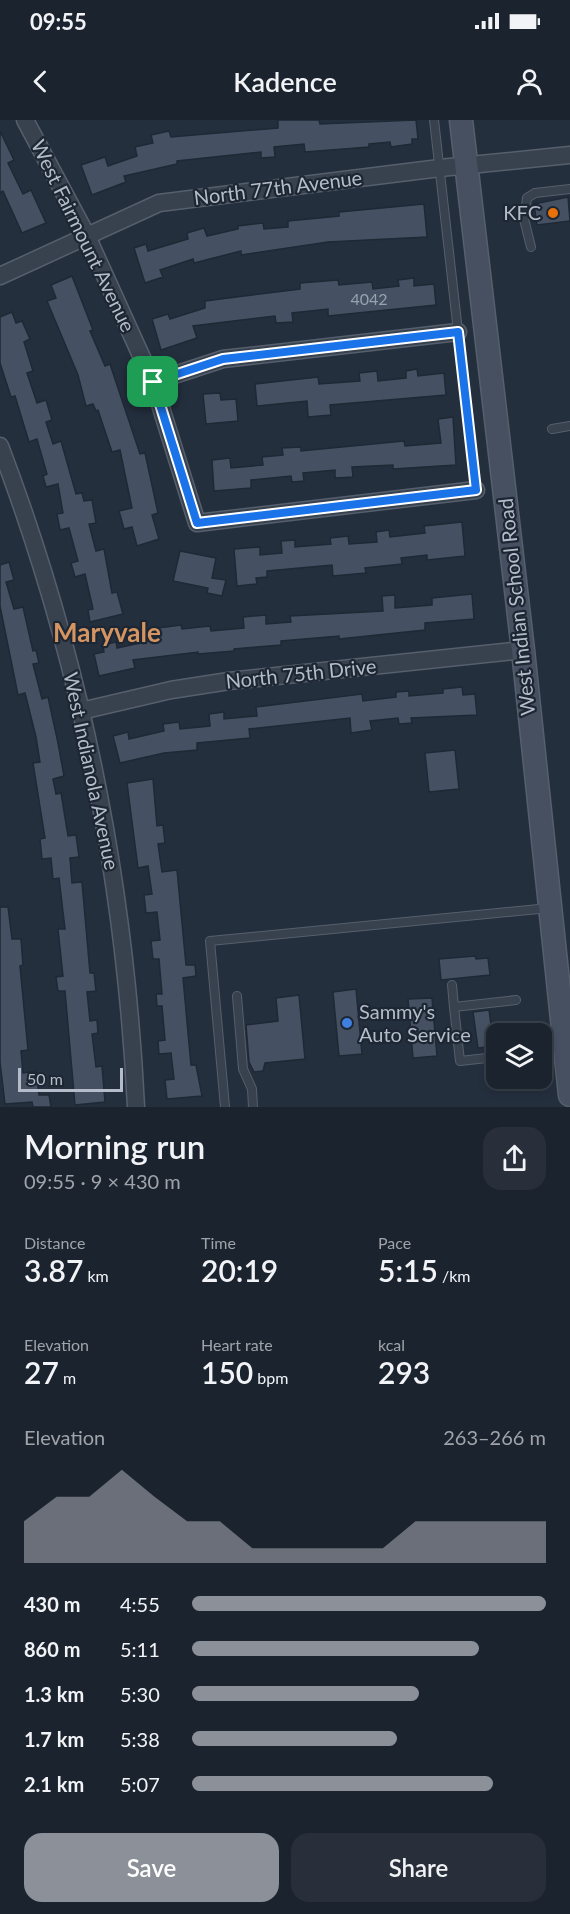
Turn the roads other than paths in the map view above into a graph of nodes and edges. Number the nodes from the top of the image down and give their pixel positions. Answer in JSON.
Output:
{"nodes":[{"id":1,"x":25,"y":120,"type":"edge"},
{"id":2,"x":434,"y":120,"type":"edge"},
{"id":3,"x":461,"y":120,"type":"edge"},
{"id":4,"x":570,"y":155,"type":"edge"},
{"id":5,"x":466,"y":166,"type":"junction"},
{"id":6,"x":440,"y":168,"type":"junction"},
{"id":7,"x":570,"y":189,"type":"edge"},
{"id":8,"x":86,"y":234,"type":"junction"},
{"id":9,"x":531,"y":247,"type":"dead end"},
{"id":10,"x":0,"y":276,"type":"edge"},
{"id":11,"x":458,"y":332,"type":"junction"},
{"id":12,"x":153,"y":382,"type":"junction"},
{"id":13,"x":570,"y":426,"type":"edge"},
{"id":14,"x":552,"y":429,"type":"dead end"},
{"id":15,"x":0,"y":446,"type":"edge"},
{"id":16,"x":476,"y":490,"type":"joint"},
{"id":17,"x":523,"y":650,"type":"junction"},
{"id":18,"x":81,"y":711,"type":"junction"},
{"id":19,"x":550,"y":908,"type":"junction"},
{"id":20,"x":452,"y":985,"type":"dead end"},
{"id":21,"x":237,"y":996,"type":"dead end"},
{"id":22,"x":516,"y":1000,"type":"dead end"},
{"id":23,"x":454,"y":1007,"type":"junction"},
{"id":24,"x":486,"y":1058,"type":"edge"},
{"id":25,"x":570,"y":1095,"type":"edge"},
{"id":26,"x":136,"y":1107,"type":"edge"},
{"id":27,"x":225,"y":1107,"type":"edge"},
{"id":28,"x":254,"y":1107,"type":"edge"}],
"edges":[{"from":1,"to":8,"type":"street","name":"West Fairmount Avenue"},
{"from":2,"to":6,"type":"lane","name":"West Indian School Road"},
{"from":3,"to":5,"type":"main road","name":"West Indian School Road"},
{"from":4,"to":5,"type":"street","name":"North 77th Avenue"},
{"from":5,"to":6,"type":"street","name":"North 77th Avenue"},
{"from":5,"to":17,"type":"main road","name":"West Indian School Road"},
{"from":6,"to":8,"type":"street","name":"North 77th Avenue"},
{"from":6,"to":11,"type":"lane","name":"West Indian School Road"},
{"from":7,"to":9,"type":"lane"},
{"from":8,"to":10,"type":"street","name":"North 77th Avenue"},
{"from":8,"to":12,"type":"street","name":"West Fairmount Avenue"},
{"from":11,"to":12,"type":"street"},
{"from":11,"to":16,"type":"lane","name":"West Indian School Road"},
{"from":12,"to":16,"type":"street","name":"West Fairmount Avenue"},
{"from":13,"to":14,"type":"lane"},
{"from":15,"to":18,"type":"street","name":"West Indianola Avenue"},
{"from":17,"to":18,"type":"street","name":"North 75th Drive"},
{"from":17,"to":19,"type":"main road","name":"West Indian School Road"},
{"from":18,"to":26,"type":"street","name":"West Indianola Avenue"},
{"from":19,"to":25,"type":"main road","name":"West Indian School Road"},
{"from":19,"to":27,"type":"lane"},
{"from":20,"to":23,"type":"lane"},
{"from":21,"to":28,"type":"lane"},
{"from":22,"to":23,"type":"lane"},
{"from":23,"to":24,"type":"lane"}]}
